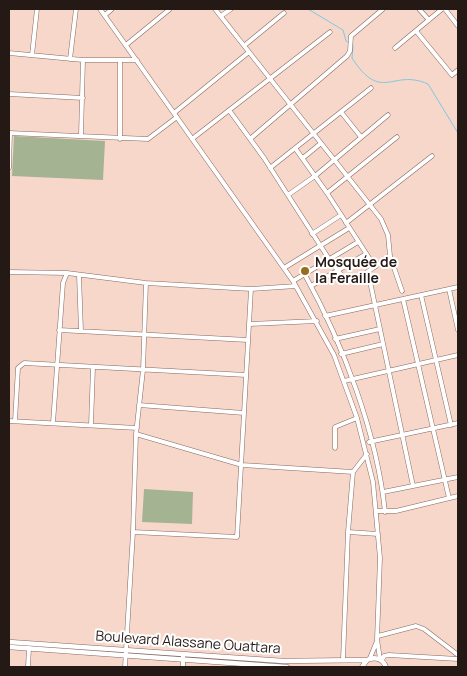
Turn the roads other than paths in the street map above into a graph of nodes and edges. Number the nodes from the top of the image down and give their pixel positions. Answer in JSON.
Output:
{"nodes":[{"id":1,"x":37,"y":9,"type":"edge"},
{"id":2,"x":76,"y":9,"type":"edge"},
{"id":3,"x":100,"y":9,"type":"edge"},
{"id":4,"x":112,"y":9,"type":"edge"},
{"id":5,"x":170,"y":9,"type":"edge"},
{"id":6,"x":215,"y":9,"type":"edge"},
{"id":7,"x":231,"y":9,"type":"edge"},
{"id":8,"x":383,"y":9,"type":"edge"},
{"id":9,"x":419,"y":9,"type":"edge"},
{"id":10,"x":443,"y":9,"type":"edge"},
{"id":11,"x":284,"y":13,"type":"dead end"},
{"id":12,"x":104,"y":15,"type":"junction"},
{"id":13,"x":221,"y":16,"type":"junction"},
{"id":14,"x":429,"y":20,"type":"junction"},
{"id":15,"x":458,"y":26,"type":"edge"},
{"id":16,"x":416,"y":30,"type":"junction"},
{"id":17,"x":330,"y":32,"type":"dead end"},
{"id":18,"x":126,"y":45,"type":"junction"},
{"id":19,"x":245,"y":45,"type":"junction"},
{"id":20,"x":394,"y":48,"type":"dead end"},
{"id":21,"x":249,"y":52,"type":"junction"},
{"id":22,"x":9,"y":53,"type":"edge"},
{"id":23,"x":32,"y":55,"type":"junction"},
{"id":24,"x":70,"y":59,"type":"junction"},
{"id":25,"x":83,"y":60,"type":"junction"},
{"id":26,"x":137,"y":60,"type":"junction"},
{"id":27,"x":120,"y":61,"type":"junction"},
{"id":28,"x":458,"y":70,"type":"edge"},
{"id":29,"x":270,"y":79,"type":"junction"},
{"id":30,"x":371,"y":88,"type":"dead end"},
{"id":31,"x":9,"y":94,"type":"edge"},
{"id":32,"x":83,"y":98,"type":"junction"},
{"id":33,"x":289,"y":106,"type":"junction"},
{"id":34,"x":229,"y":110,"type":"junction"},
{"id":35,"x":341,"y":112,"type":"junction"},
{"id":36,"x":176,"y":115,"type":"junction"},
{"id":37,"x":388,"y":115,"type":"dead end"},
{"id":38,"x":10,"y":133,"type":"edge"},
{"id":39,"x":312,"y":134,"type":"junction"},
{"id":40,"x":81,"y":135,"type":"junction"},
{"id":41,"x":361,"y":137,"type":"junction"},
{"id":42,"x":397,"y":137,"type":"dead end"},
{"id":43,"x":120,"y":139,"type":"junction"},
{"id":44,"x":192,"y":139,"type":"junction"},
{"id":45,"x":250,"y":139,"type":"junction"},
{"id":46,"x":320,"y":144,"type":"junction"},
{"id":47,"x":9,"y":148,"type":"edge"},
{"id":48,"x":295,"y":148,"type":"junction"},
{"id":49,"x":432,"y":156,"type":"dead end"},
{"id":50,"x":303,"y":158,"type":"junction"},
{"id":51,"x":334,"y":161,"type":"junction"},
{"id":52,"x":9,"y":168,"type":"edge"},
{"id":53,"x":270,"y":168,"type":"junction"},
{"id":54,"x":315,"y":176,"type":"junction"},
{"id":55,"x":347,"y":177,"type":"junction"},
{"id":56,"x":327,"y":193,"type":"junction"},
{"id":57,"x":288,"y":195,"type":"junction"},
{"id":58,"x":370,"y":205,"type":"junction"},
{"id":59,"x":341,"y":215,"type":"junction"},
{"id":60,"x":348,"y":226,"type":"junction"},
{"id":61,"x":312,"y":234,"type":"junction"},
{"id":62,"x":358,"y":242,"type":"junction"},
{"id":63,"x":320,"y":246,"type":"junction"},
{"id":64,"x":366,"y":254,"type":"junction"},
{"id":65,"x":390,"y":256,"type":"junction"},
{"id":66,"x":329,"y":259,"type":"junction"},
{"id":67,"x":376,"y":267,"type":"junction"},
{"id":68,"x":284,"y":268,"type":"junction"},
{"id":69,"x":337,"y":271,"type":"junction"},
{"id":70,"x":9,"y":272,"type":"edge"},
{"id":71,"x":368,"y":272,"type":"junction"},
{"id":72,"x":67,"y":273,"type":"junction"},
{"id":73,"x":79,"y":275,"type":"junction"},
{"id":74,"x":305,"y":275,"type":"junction"},
{"id":75,"x":293,"y":281,"type":"junction"},
{"id":76,"x":146,"y":283,"type":"junction"},
{"id":77,"x":296,"y":286,"type":"junction"},
{"id":78,"x":311,"y":286,"type":"junction"},
{"id":79,"x":458,"y":287,"type":"edge"},
{"id":80,"x":251,"y":289,"type":"junction"},
{"id":81,"x":449,"y":289,"type":"junction"},
{"id":82,"x":402,"y":291,"type":"dead end"},
{"id":83,"x":420,"y":295,"type":"junction"},
{"id":84,"x":403,"y":299,"type":"junction"},
{"id":85,"x":374,"y":306,"type":"junction"},
{"id":86,"x":325,"y":316,"type":"junction"},
{"id":87,"x":317,"y":321,"type":"junction"},
{"id":88,"x":250,"y":324,"type":"junction"},
{"id":89,"x":380,"y":328,"type":"junction"},
{"id":90,"x":59,"y":330,"type":"junction"},
{"id":91,"x":458,"y":330,"type":"edge"},
{"id":92,"x":80,"y":331,"type":"junction"},
{"id":93,"x":143,"y":334,"type":"junction"},
{"id":94,"x":335,"y":338,"type":"junction"},
{"id":95,"x":248,"y":340,"type":"junction"},
{"id":96,"x":383,"y":344,"type":"junction"},
{"id":97,"x":341,"y":354,"type":"junction"},
{"id":98,"x":458,"y":355,"type":"edge"},
{"id":99,"x":435,"y":360,"type":"junction"},
{"id":100,"x":57,"y":364,"type":"junction"},
{"id":101,"x":418,"y":364,"type":"junction"},
{"id":102,"x":93,"y":367,"type":"junction"},
{"id":103,"x":143,"y":370,"type":"junction"},
{"id":104,"x":389,"y":370,"type":"junction"},
{"id":105,"x":246,"y":375,"type":"junction"},
{"id":106,"x":352,"y":379,"type":"junction"},
{"id":107,"x":344,"y":381,"type":"junction"},
{"id":108,"x":139,"y":405,"type":"junction"},
{"id":109,"x":244,"y":413,"type":"junction"},
{"id":110,"x":357,"y":418,"type":"junction"},
{"id":111,"x":9,"y":421,"type":"edge"},
{"id":112,"x":15,"y":421,"type":"junction"},
{"id":113,"x":53,"y":423,"type":"junction"},
{"id":114,"x":458,"y":423,"type":"edge"},
{"id":115,"x":91,"y":425,"type":"junction"},
{"id":116,"x":451,"y":425,"type":"junction"},
{"id":117,"x":137,"y":428,"type":"junction"},
{"id":118,"x":433,"y":429,"type":"junction"},
{"id":119,"x":136,"y":434,"type":"junction"},
{"id":120,"x":402,"y":436,"type":"junction"},
{"id":121,"x":371,"y":441,"type":"junction"},
{"id":122,"x":364,"y":443,"type":"junction"},
{"id":123,"x":335,"y":448,"type":"dead end"},
{"id":124,"x":367,"y":454,"type":"junction"},
{"id":125,"x":242,"y":465,"type":"junction"},
{"id":126,"x":353,"y":472,"type":"junction"},
{"id":127,"x":458,"y":477,"type":"edge"},
{"id":128,"x":445,"y":480,"type":"junction"},
{"id":129,"x":413,"y":486,"type":"junction"},
{"id":130,"x":383,"y":492,"type":"junction"},
{"id":131,"x":458,"y":496,"type":"edge"},
{"id":132,"x":449,"y":498,"type":"junction"},
{"id":133,"x":376,"y":511,"type":"junction"},
{"id":134,"x":385,"y":512,"type":"junction"},
{"id":135,"x":133,"y":532,"type":"junction"},
{"id":136,"x":348,"y":532,"type":"junction"},
{"id":137,"x":378,"y":534,"type":"junction"},
{"id":138,"x":378,"y":637,"type":"junction"},
{"id":139,"x":9,"y":642,"type":"edge"},
{"id":140,"x":29,"y":646,"type":"junction"},
{"id":141,"x":9,"y":647,"type":"edge"},
{"id":142,"x":126,"y":653,"type":"junction"},
{"id":143,"x":458,"y":655,"type":"edge"},
{"id":144,"x":183,"y":658,"type":"junction"},
{"id":145,"x":368,"y":659,"type":"junction"},
{"id":146,"x":458,"y":659,"type":"edge"},
{"id":147,"x":343,"y":660,"type":"junction"},
{"id":148,"x":381,"y":660,"type":"junction"},
{"id":149,"x":239,"y":663,"type":"edge"},
{"id":150,"x":205,"y":664,"type":"edge"},
{"id":151,"x":28,"y":667,"type":"edge"},
{"id":152,"x":125,"y":667,"type":"edge"},
{"id":153,"x":183,"y":667,"type":"edge"},
{"id":154,"x":288,"y":667,"type":"edge"},
{"id":155,"x":362,"y":667,"type":"edge"},
{"id":156,"x":386,"y":667,"type":"edge"}],
"edges":[{"from":1,"to":23,"type":"street"},
{"from":2,"to":24,"type":"street"},
{"from":3,"to":12,"type":"street"},
{"from":4,"to":12,"type":"street"},
{"from":5,"to":18,"type":"street"},
{"from":6,"to":13,"type":"street"},
{"from":7,"to":13,"type":"street"},
{"from":8,"to":33,"type":"street"},
{"from":9,"to":14,"type":"street"},
{"from":10,"to":14,"type":"street"},
{"from":10,"to":15,"type":"street"},
{"from":11,"to":19,"type":"street"},
{"from":12,"to":18,"type":"street"},
{"from":13,"to":19,"type":"street"},
{"from":14,"to":16,"type":"street"},
{"from":16,"to":20,"type":"street"},
{"from":16,"to":28,"type":"street"},
{"from":17,"to":29,"type":"street"},
{"from":18,"to":26,"type":"street"},
{"from":19,"to":21,"type":"street"},
{"from":21,"to":29,"type":"street"},
{"from":21,"to":36,"type":"street"},
{"from":22,"to":23,"type":"street"},
{"from":23,"to":24,"type":"street"},
{"from":24,"to":25,"type":"street"},
{"from":25,"to":27,"type":"street"},
{"from":25,"to":32,"type":"street"},
{"from":26,"to":27,"type":"street"},
{"from":26,"to":36,"type":"street"},
{"from":27,"to":43,"type":"street"},
{"from":29,"to":33,"type":"street"},
{"from":29,"to":34,"type":"street"},
{"from":30,"to":35,"type":"street"},
{"from":31,"to":32,"type":"street"},
{"from":32,"to":40,"type":"street"},
{"from":33,"to":39,"type":"street"},
{"from":33,"to":45,"type":"street"},
{"from":34,"to":44,"type":"street"},
{"from":34,"to":45,"type":"street"},
{"from":35,"to":39,"type":"street"},
{"from":35,"to":41,"type":"street"},
{"from":36,"to":43,"type":"street"},
{"from":36,"to":44,"type":"street"},
{"from":37,"to":41,"type":"street"},
{"from":38,"to":40,"type":"street"},
{"from":38,"to":47,"type":"street"},
{"from":39,"to":46,"type":"street"},
{"from":39,"to":48,"type":"street"},
{"from":40,"to":43,"type":"street"},
{"from":41,"to":51,"type":"street"},
{"from":42,"to":55,"type":"street"},
{"from":44,"to":68,"type":"street"},
{"from":45,"to":53,"type":"street"},
{"from":46,"to":50,"type":"street"},
{"from":46,"to":51,"type":"street"},
{"from":47,"to":52,"type":"street"},
{"from":48,"to":50,"type":"street"},
{"from":48,"to":53,"type":"street"},
{"from":49,"to":58,"type":"street"},
{"from":50,"to":54,"type":"street"},
{"from":51,"to":54,"type":"street"},
{"from":51,"to":55,"type":"street"},
{"from":53,"to":57,"type":"street"},
{"from":54,"to":56,"type":"street"},
{"from":54,"to":57,"type":"street"},
{"from":55,"to":56,"type":"street"},
{"from":55,"to":58,"type":"street"},
{"from":56,"to":59,"type":"street"},
{"from":57,"to":61,"type":"street"},
{"from":58,"to":60,"type":"street"},
{"from":58,"to":65,"type":"street"},
{"from":59,"to":60,"type":"street"},
{"from":59,"to":61,"type":"street"},
{"from":60,"to":62,"type":"street"},
{"from":60,"to":63,"type":"street"},
{"from":61,"to":63,"type":"street"},
{"from":62,"to":64,"type":"street"},
{"from":62,"to":66,"type":"street"},
{"from":63,"to":66,"type":"street"},
{"from":63,"to":68,"type":"street"},
{"from":64,"to":67,"type":"street"},
{"from":64,"to":69,"type":"street"},
{"from":65,"to":67,"type":"street"},
{"from":65,"to":82,"type":"street"},
{"from":66,"to":69,"type":"street"},
{"from":66,"to":74,"type":"street"},
{"from":67,"to":71,"type":"street"},
{"from":68,"to":75,"type":"street"},
{"from":69,"to":71,"type":"street"},
{"from":69,"to":78,"type":"street"},
{"from":70,"to":72,"type":"street"},
{"from":71,"to":85,"type":"street"},
{"from":72,"to":73,"type":"street"},
{"from":72,"to":90,"type":"street"},
{"from":73,"to":76,"type":"street"},
{"from":73,"to":92,"type":"street"},
{"from":74,"to":75,"type":"street"},
{"from":74,"to":78,"type":"street"},
{"from":75,"to":77,"type":"street"},
{"from":76,"to":80,"type":"street"},
{"from":76,"to":93,"type":"street"},
{"from":77,"to":80,"type":"street"},
{"from":77,"to":87,"type":"street"},
{"from":78,"to":86,"type":"street"},
{"from":79,"to":81,"type":"street"},
{"from":80,"to":88,"type":"street"},
{"from":81,"to":83,"type":"street"},
{"from":81,"to":91,"type":"street"},
{"from":83,"to":84,"type":"street"},
{"from":83,"to":99,"type":"street"},
{"from":84,"to":85,"type":"street"},
{"from":84,"to":101,"type":"street"},
{"from":85,"to":86,"type":"street"},
{"from":85,"to":89,"type":"street"},
{"from":86,"to":94,"type":"street"},
{"from":87,"to":88,"type":"street"},
{"from":87,"to":107,"type":"street"},
{"from":88,"to":95,"type":"street"},
{"from":89,"to":94,"type":"street"},
{"from":89,"to":96,"type":"street"},
{"from":90,"to":92,"type":"street"},
{"from":90,"to":100,"type":"street"},
{"from":92,"to":93,"type":"street"},
{"from":93,"to":95,"type":"street"},
{"from":93,"to":103,"type":"street"},
{"from":94,"to":97,"type":"street"},
{"from":95,"to":105,"type":"street"},
{"from":96,"to":97,"type":"street"},
{"from":96,"to":104,"type":"street"},
{"from":97,"to":106,"type":"street"},
{"from":98,"to":99,"type":"street"},
{"from":99,"to":101,"type":"street"},
{"from":99,"to":116,"type":"street"},
{"from":100,"to":102,"type":"street"},
{"from":100,"to":112,"type":"street"},
{"from":100,"to":113,"type":"street"},
{"from":101,"to":104,"type":"street"},
{"from":101,"to":118,"type":"street"},
{"from":102,"to":103,"type":"street"},
{"from":102,"to":115,"type":"street"},
{"from":103,"to":105,"type":"street"},
{"from":103,"to":108,"type":"street"},
{"from":104,"to":106,"type":"street"},
{"from":104,"to":120,"type":"street"},
{"from":105,"to":109,"type":"street"},
{"from":106,"to":107,"type":"street"},
{"from":106,"to":121,"type":"street"},
{"from":107,"to":110,"type":"street"},
{"from":108,"to":109,"type":"street"},
{"from":108,"to":117,"type":"street"},
{"from":109,"to":125,"type":"street"},
{"from":110,"to":122,"type":"street"},
{"from":110,"to":123,"type":"street"},
{"from":111,"to":112,"type":"street"},
{"from":112,"to":113,"type":"street"},
{"from":113,"to":115,"type":"street"},
{"from":114,"to":116,"type":"street"},
{"from":115,"to":117,"type":"street"},
{"from":116,"to":118,"type":"street"},
{"from":117,"to":119,"type":"street"},
{"from":118,"to":120,"type":"street"},
{"from":118,"to":128,"type":"street"},
{"from":119,"to":125,"type":"street"},
{"from":119,"to":135,"type":"street"},
{"from":120,"to":121,"type":"street"},
{"from":120,"to":129,"type":"street"},
{"from":121,"to":122,"type":"street"},
{"from":121,"to":130,"type":"street"},
{"from":122,"to":124,"type":"street"},
{"from":124,"to":126,"type":"street"},
{"from":124,"to":133,"type":"street"},
{"from":125,"to":126,"type":"street"},
{"from":125,"to":135,"type":"street"},
{"from":126,"to":136,"type":"street"},
{"from":127,"to":128,"type":"street"},
{"from":128,"to":129,"type":"street"},
{"from":128,"to":132,"type":"street"},
{"from":129,"to":130,"type":"street"},
{"from":130,"to":134,"type":"street"},
{"from":131,"to":132,"type":"street"},
{"from":132,"to":134,"type":"street"},
{"from":133,"to":134,"type":"street"},
{"from":133,"to":137,"type":"street"},
{"from":135,"to":142,"type":"street"},
{"from":136,"to":137,"type":"street"},
{"from":136,"to":147,"type":"street"},
{"from":137,"to":138,"type":"street"},
{"from":138,"to":143,"type":"street"},
{"from":138,"to":145,"type":"street"},
{"from":138,"to":148,"type":"street"},
{"from":139,"to":140,"type":"main road","name":"Boulevard Alassane Ouattara"},
{"from":140,"to":141,"type":"main road","name":"Boulevard Alassane Ouattara"},
{"from":140,"to":142,"type":"main road","name":"Boulevard Alassane Ouattara"},
{"from":140,"to":151,"type":"street"},
{"from":142,"to":144,"type":"main road","name":"Boulevard Alassane Ouattara"},
{"from":142,"to":152,"type":"street"},
{"from":144,"to":149,"type":"main road","name":"Boulevard Alassane Ouattara"},
{"from":144,"to":150,"type":"main road","name":"Boulevard Alassane Ouattara"},
{"from":144,"to":153,"type":"street"},
{"from":145,"to":147,"type":"main road","name":"Boulevard Alassane Ouattara"},
{"from":145,"to":148,"type":"main road","name":"Boulevard Alassane Ouattara"},
{"from":145,"to":155,"type":"main road"},
{"from":146,"to":148,"type":"street"},
{"from":147,"to":149,"type":"main road","name":"Boulevard Alassane Ouattara"},
{"from":148,"to":156,"type":"main road"},
{"from":149,"to":150,"type":"main road","name":"Boulevard Alassane Ouattara"},
{"from":149,"to":154,"type":"main road","name":"Boulevard Alassane Ouattara"}]}
